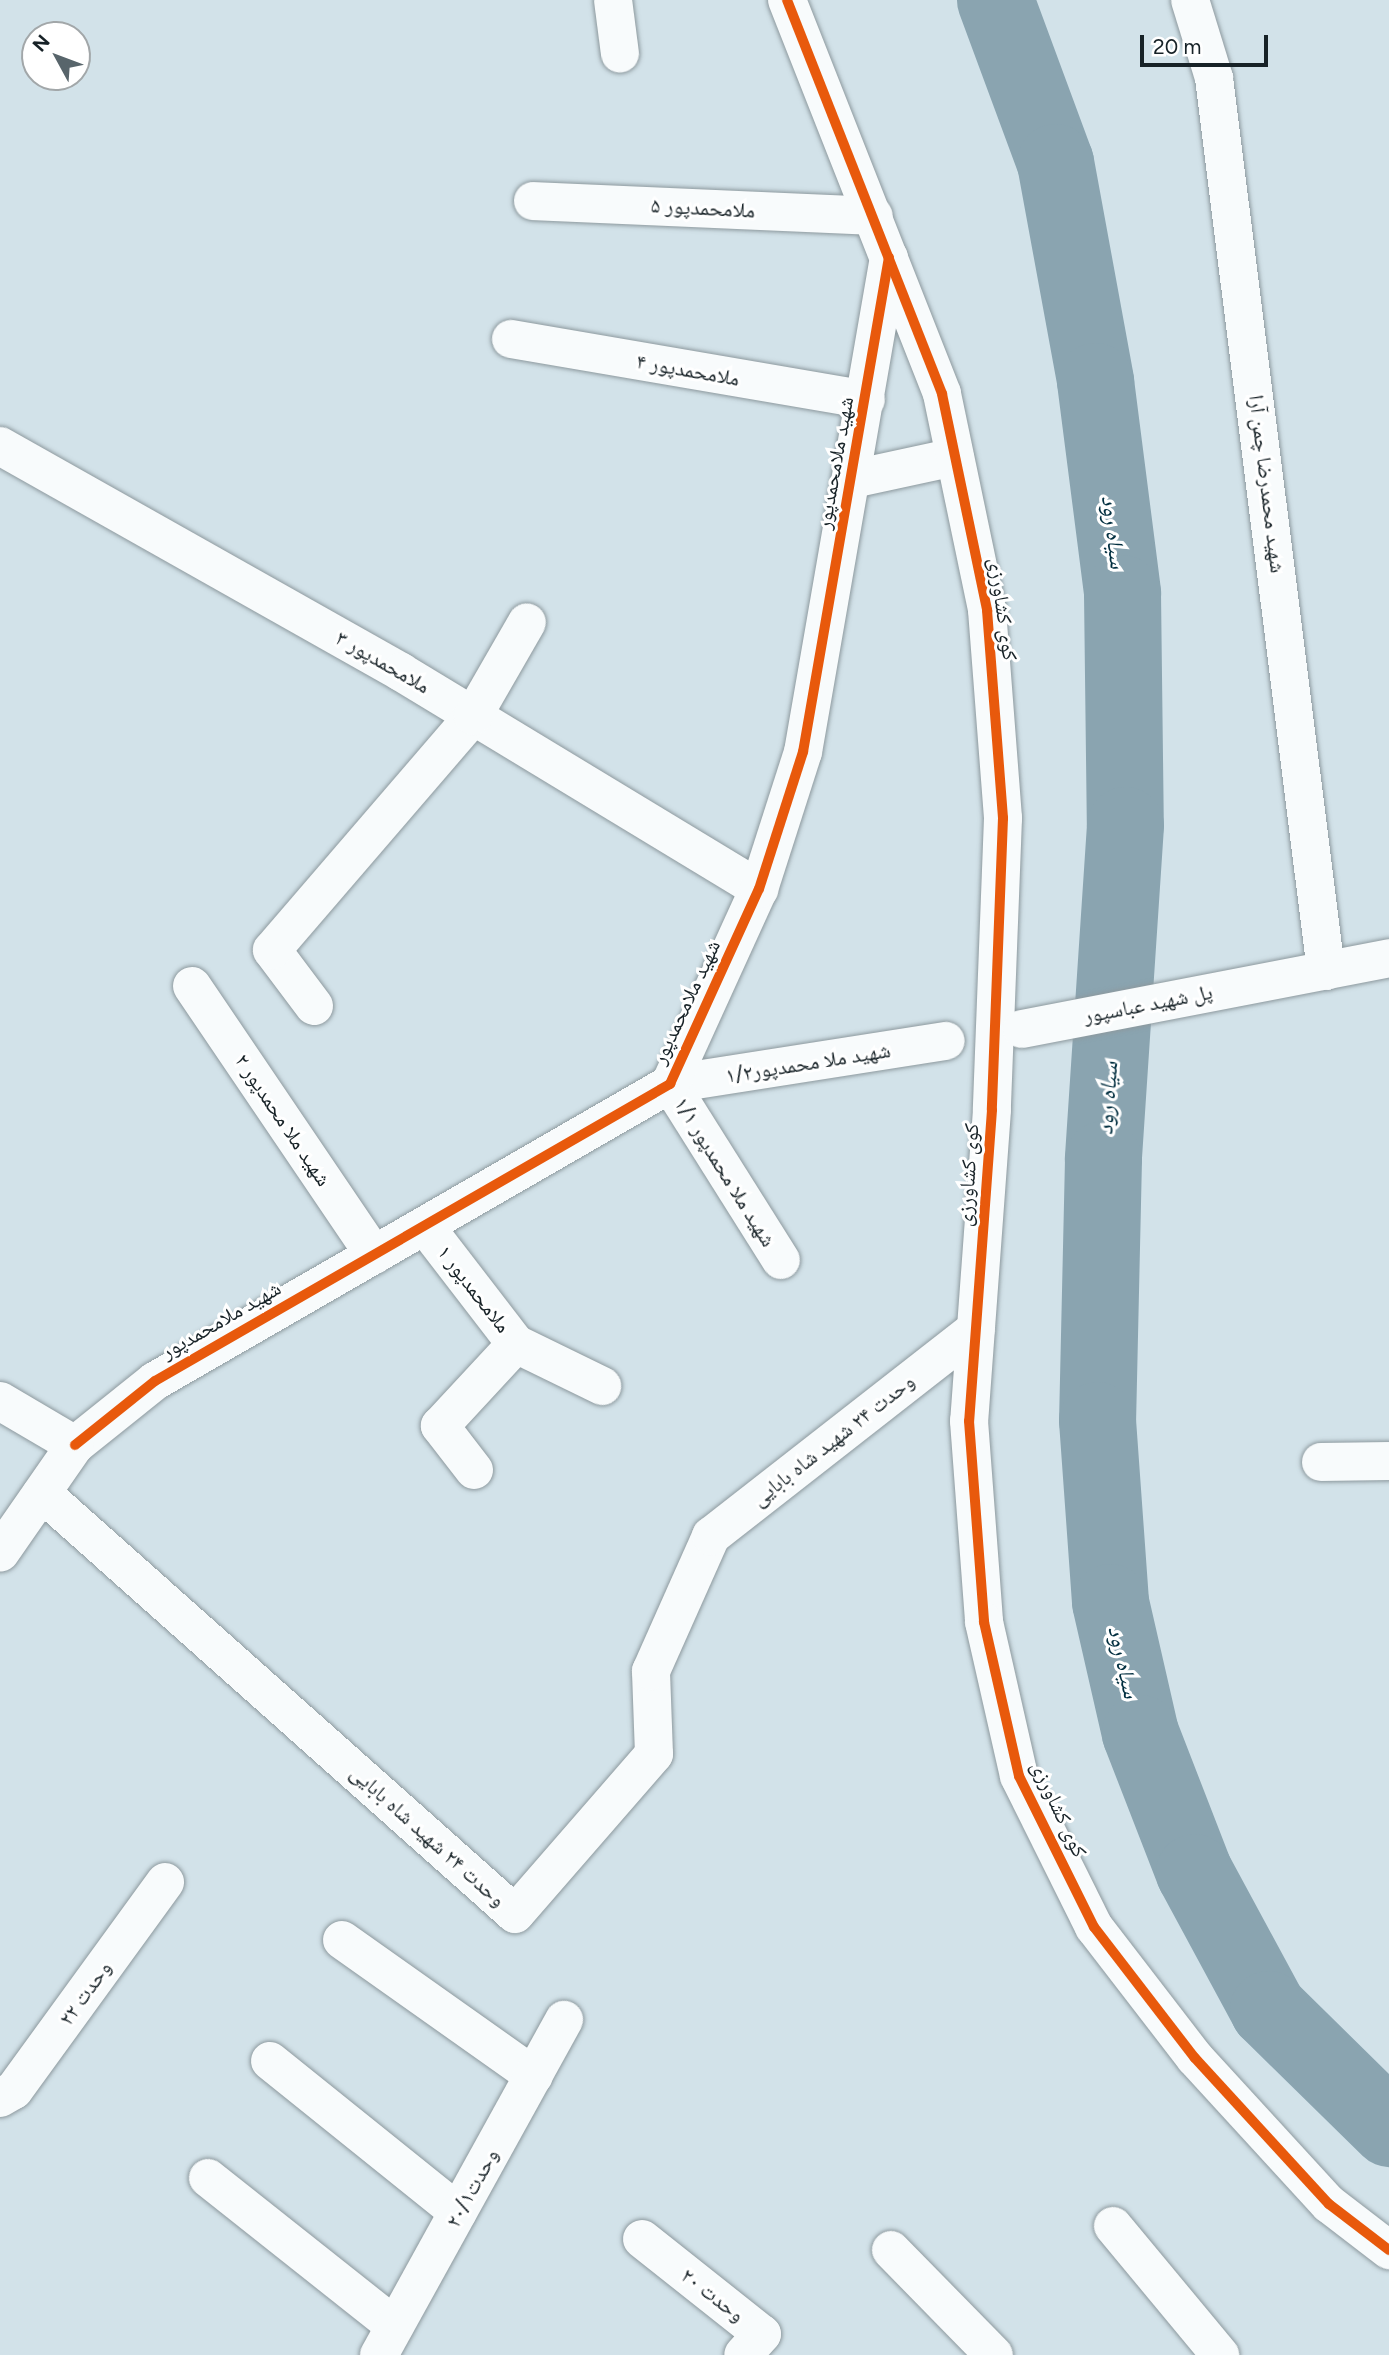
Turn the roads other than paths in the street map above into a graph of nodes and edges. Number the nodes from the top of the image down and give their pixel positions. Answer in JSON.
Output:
{"nodes":[{"id":1,"x":613,"y":0,"type":"edge"},
{"id":2,"x":787,"y":0,"type":"edge"},
{"id":3,"x":1190,"y":0,"type":"edge"},
{"id":4,"x":620,"y":54,"type":"dead end"},
{"id":5,"x":533,"y":201,"type":"dead end"},
{"id":6,"x":874,"y":216,"type":"junction"},
{"id":7,"x":890,"y":257,"type":"junction"},
{"id":8,"x":511,"y":339,"type":"dead end"},
{"id":9,"x":866,"y":400,"type":"junction"},
{"id":10,"x":0,"y":446,"type":"edge"},
{"id":11,"x":955,"y":457,"type":"junction"},
{"id":12,"x":853,"y":479,"type":"junction"},
{"id":13,"x":527,"y":622,"type":"dead end"},
{"id":14,"x":474,"y":716,"type":"junction"},
{"id":15,"x":759,"y":889,"type":"junction"},
{"id":16,"x":1389,"y":958,"type":"edge"},
{"id":17,"x":1326,"y":971,"type":"junction"},
{"id":18,"x":192,"y":986,"type":"dead end"},
{"id":19,"x":314,"y":1006,"type":"dead end"},
{"id":20,"x":1009,"y":1029,"type":"junction"},
{"id":21,"x":946,"y":1041,"type":"dead end"},
{"id":22,"x":670,"y":1084,"type":"junction"},
{"id":23,"x":425,"y":1226,"type":"junction"},
{"id":24,"x":374,"y":1255,"type":"junction"},
{"id":25,"x":781,"y":1260,"type":"dead end"},
{"id":26,"x":976,"y":1329,"type":"junction"},
{"id":27,"x":516,"y":1344,"type":"junction"},
{"id":28,"x":602,"y":1385,"type":"dead end"},
{"id":29,"x":0,"y":1401,"type":"edge"},
{"id":30,"x":75,"y":1445,"type":"junction"},
{"id":31,"x":1389,"y":1461,"type":"edge"},
{"id":32,"x":1321,"y":1462,"type":"dead end"},
{"id":33,"x":474,"y":1470,"type":"dead end"},
{"id":34,"x":41,"y":1493,"type":"junction"},
{"id":35,"x":0,"y":1553,"type":"edge"},
{"id":36,"x":165,"y":1882,"type":"dead end"},
{"id":37,"x":342,"y":1940,"type":"dead end"},
{"id":38,"x":565,"y":2020,"type":"dead end"},
{"id":39,"x":270,"y":2061,"type":"dead end"},
{"id":40,"x":534,"y":2076,"type":"junction"},
{"id":41,"x":0,"y":2098,"type":"edge"},
{"id":42,"x":208,"y":2178,"type":"dead end"},
{"id":43,"x":458,"y":2212,"type":"junction"},
{"id":44,"x":1113,"y":2226,"type":"dead end"},
{"id":45,"x":642,"y":2239,"type":"dead end"},
{"id":46,"x":891,"y":2250,"type":"dead end"},
{"id":47,"x":1389,"y":2250,"type":"edge"},
{"id":48,"x":387,"y":2341,"type":"edge"},
{"id":49,"x":743,"y":2355,"type":"edge"},
{"id":50,"x":994,"y":2355,"type":"edge"},
{"id":51,"x":1220,"y":2355,"type":"edge"}],
"edges":[{"from":1,"to":4,"type":"street"},
{"from":2,"to":6,"type":"street","name":"کوی کشاورزی"},
{"from":3,"to":17,"type":"street","name":"شهید محمدرضا چمن آرا"},
{"from":5,"to":6,"type":"street","name":"ملامحمدپور ۵"},
{"from":6,"to":7,"type":"street","name":"کوی کشاورزی"},
{"from":7,"to":9,"type":"street","name":"شهید ملامحمدپور"},
{"from":7,"to":11,"type":"street","name":"کوی کشاورزی"},
{"from":8,"to":9,"type":"street","name":"ملامحمدپور ۴"},
{"from":9,"to":12,"type":"street","name":"شهید ملامحمدپور"},
{"from":10,"to":14,"type":"street","name":"ملامحمدپور ۳"},
{"from":11,"to":12,"type":"street"},
{"from":11,"to":20,"type":"street","name":"کوی کشاورزی"},
{"from":12,"to":15,"type":"street","name":"شهید ملامحمدپور"},
{"from":13,"to":14,"type":"street"},
{"from":14,"to":15,"type":"street","name":"ملامحمدپور ۳"},
{"from":14,"to":19,"type":"street"},
{"from":15,"to":22,"type":"street","name":"شهید ملامحمدپور"},
{"from":16,"to":17,"type":"street","name":"پل شهید عباسپور"},
{"from":17,"to":20,"type":"street","name":"پل شهید عباسپور"},
{"from":18,"to":24,"type":"street","name":"شهید ملا محمدپور ۲"},
{"from":20,"to":26,"type":"street","name":"کوی کشاورزی"},
{"from":21,"to":22,"type":"street","name":"شهید ملا محمدپور۱/۲"},
{"from":22,"to":23,"type":"street","name":"شهید ملامحمدپور"},
{"from":22,"to":25,"type":"street","name":"شهید ملا محمدپور ۱/۱"},
{"from":23,"to":24,"type":"street","name":"شهید ملامحمدپور"},
{"from":23,"to":27,"type":"street","name":"ملامحمدپور ۱"},
{"from":24,"to":30,"type":"street","name":"شهید ملامحمدپور"},
{"from":26,"to":34,"type":"street","name":"وحدت ۲۴ شهید شاه بابایی"},
{"from":26,"to":47,"type":"street","name":"کوی کشاورزی"},
{"from":27,"to":28,"type":"street","name":"ملامحمدپور ۱"},
{"from":27,"to":33,"type":"street"},
{"from":29,"to":30,"type":"street"},
{"from":30,"to":34,"type":"street","name":"شهید ملامحمدپور"},
{"from":31,"to":32,"type":"street"},
{"from":34,"to":35,"type":"street","name":"شهید ملامحمدپور"},
{"from":36,"to":41,"type":"street","name":"وحدت ۲۲"},
{"from":37,"to":40,"type":"street"},
{"from":38,"to":40,"type":"street","name":"وحدت۲۰/۱"},
{"from":39,"to":43,"type":"street"},
{"from":40,"to":43,"type":"street","name":"وحدت۲۰/۱"},
{"from":42,"to":48,"type":"street"},
{"from":43,"to":48,"type":"street","name":"وحدت۲۰/۱"},
{"from":44,"to":51,"type":"street"},
{"from":45,"to":49,"type":"street","name":"وحدت ۲۰"},
{"from":46,"to":50,"type":"street"}]}
